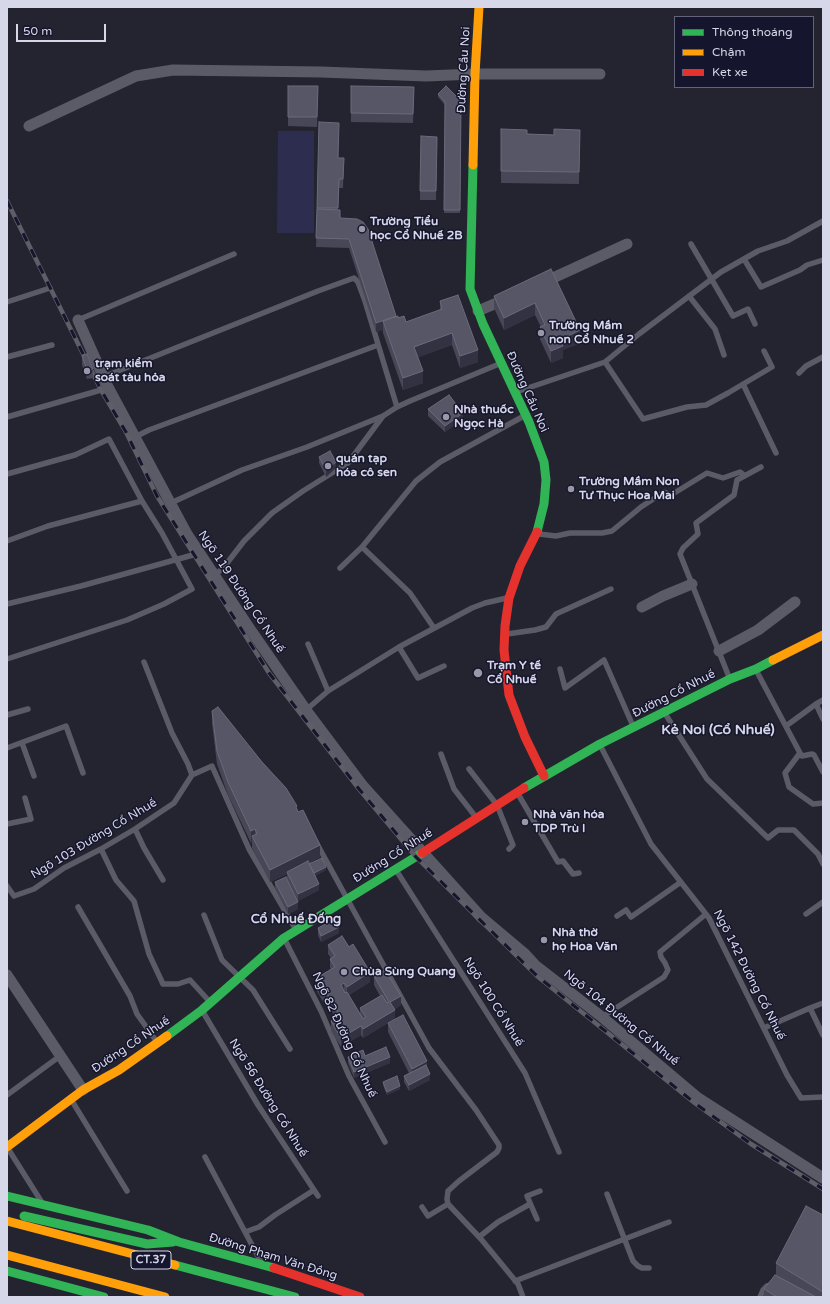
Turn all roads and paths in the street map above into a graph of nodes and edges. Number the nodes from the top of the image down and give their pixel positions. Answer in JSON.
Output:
{"nodes":[{"id":1,"x":479,"y":7,"type":"edge"},
{"id":2,"x":475,"y":74,"type":"junction"},
{"id":3,"x":600,"y":74,"type":"dead end"},
{"id":4,"x":29,"y":126,"type":"dead end"},
{"id":5,"x":823,"y":221,"type":"edge"},
{"id":6,"x":627,"y":244,"type":"dead end"},
{"id":7,"x":691,"y":244,"type":"dead end"},
{"id":8,"x":234,"y":254,"type":"dead end"},
{"id":9,"x":744,"y":259,"type":"junction"},
{"id":10,"x":823,"y":260,"type":"edge"},
{"id":11,"x":711,"y":279,"type":"junction"},
{"id":12,"x":532,"y":287,"type":"edge"},
{"id":13,"x":50,"y":288,"type":"dead end"},
{"id":14,"x":519,"y":293,"type":"edge"},
{"id":15,"x":689,"y":296,"type":"junction"},
{"id":16,"x":7,"y":302,"type":"edge"},
{"id":17,"x":478,"y":311,"type":"junction"},
{"id":18,"x":78,"y":320,"type":"joint"},
{"id":19,"x":755,"y":324,"type":"dead end"},
{"id":20,"x":52,"y":345,"type":"dead end"},
{"id":21,"x":378,"y":345,"type":"junction"},
{"id":22,"x":764,"y":352,"type":"dead end"},
{"id":23,"x":724,"y":355,"type":"dead end"},
{"id":24,"x":7,"y":357,"type":"edge"},
{"id":25,"x":823,"y":357,"type":"edge"},
{"id":26,"x":606,"y":362,"type":"junction"},
{"id":27,"x":501,"y":363,"type":"junction"},
{"id":28,"x":799,"y":373,"type":"dead end"},
{"id":29,"x":103,"y":377,"type":"junction"},
{"id":30,"x":743,"y":384,"type":"junction"},
{"id":31,"x":101,"y":390,"type":"dead end"},
{"id":32,"x":515,"y":392,"type":"junction"},
{"id":33,"x":397,"y":407,"type":"junction"},
{"id":34,"x":526,"y":415,"type":"junction"},
{"id":35,"x":383,"y":416,"type":"junction"},
{"id":36,"x":7,"y":417,"type":"edge"},
{"id":37,"x":135,"y":437,"type":"junction"},
{"id":38,"x":776,"y":453,"type":"dead end"},
{"id":39,"x":761,"y":467,"type":"dead end"},
{"id":40,"x":7,"y":474,"type":"edge"},
{"id":41,"x":744,"y":475,"type":"junction"},
{"id":42,"x":164,"y":498,"type":"junction"},
{"id":43,"x":142,"y":501,"type":"junction"},
{"id":44,"x":536,"y":533,"type":"junction"},
{"id":45,"x":7,"y":540,"type":"edge"},
{"id":46,"x":362,"y":548,"type":"junction"},
{"id":47,"x":200,"y":552,"type":"junction"},
{"id":48,"x":176,"y":560,"type":"junction"},
{"id":49,"x":340,"y":568,"type":"dead end"},
{"id":50,"x":215,"y":575,"type":"junction"},
{"id":51,"x":692,"y":584,"type":"junction"},
{"id":52,"x":611,"y":589,"type":"dead end"},
{"id":53,"x":509,"y":598,"type":"junction"},
{"id":54,"x":795,"y":602,"type":"dead end"},
{"id":55,"x":7,"y":604,"type":"edge"},
{"id":56,"x":642,"y":607,"type":"dead end"},
{"id":57,"x":434,"y":628,"type":"junction"},
{"id":58,"x":505,"y":634,"type":"junction"},
{"id":59,"x":823,"y":635,"type":"edge"},
{"id":60,"x":308,"y":644,"type":"dead end"},
{"id":61,"x":399,"y":647,"type":"junction"},
{"id":62,"x":719,"y":650,"type":"junction"},
{"id":63,"x":7,"y":659,"type":"edge"},
{"id":64,"x":144,"y":662,"type":"dead end"},
{"id":65,"x":444,"y":666,"type":"dead end"},
{"id":66,"x":756,"y":669,"type":"junction"},
{"id":67,"x":560,"y":670,"type":"dead end"},
{"id":68,"x":730,"y":679,"type":"junction"},
{"id":69,"x":328,"y":691,"type":"junction"},
{"id":70,"x":823,"y":700,"type":"edge"},
{"id":71,"x":816,"y":704,"type":"junction"},
{"id":72,"x":28,"y":709,"type":"dead end"},
{"id":73,"x":306,"y":710,"type":"junction"},
{"id":74,"x":664,"y":712,"type":"junction"},
{"id":75,"x":7,"y":716,"type":"edge"},
{"id":76,"x":823,"y":719,"type":"edge"},
{"id":77,"x":786,"y":726,"type":"junction"},
{"id":78,"x":634,"y":728,"type":"junction"},
{"id":79,"x":22,"y":743,"type":"junction"},
{"id":80,"x":600,"y":744,"type":"junction"},
{"id":81,"x":7,"y":748,"type":"edge"},
{"id":82,"x":800,"y":753,"type":"junction"},
{"id":83,"x":441,"y":754,"type":"dead end"},
{"id":84,"x":469,"y":769,"type":"dead end"},
{"id":85,"x":823,"y":772,"type":"edge"},
{"id":86,"x":83,"y":773,"type":"dead end"},
{"id":87,"x":192,"y":775,"type":"junction"},
{"id":88,"x":34,"y":776,"type":"dead end"},
{"id":89,"x":544,"y":776,"type":"junction"},
{"id":90,"x":517,"y":792,"type":"junction"},
{"id":91,"x":25,"y":798,"type":"dead end"},
{"id":92,"x":823,"y":803,"type":"edge"},
{"id":93,"x":497,"y":805,"type":"junction"},
{"id":94,"x":477,"y":818,"type":"junction"},
{"id":95,"x":7,"y":824,"type":"edge"},
{"id":96,"x":135,"y":829,"type":"junction"},
{"id":97,"x":313,"y":837,"type":"edge"},
{"id":98,"x":509,"y":849,"type":"dead end"},
{"id":99,"x":101,"y":850,"type":"junction"},
{"id":100,"x":423,"y":852,"type":"junction"},
{"id":101,"x":823,"y":864,"type":"edge"},
{"id":102,"x":396,"y":870,"type":"junction"},
{"id":103,"x":579,"y":873,"type":"dead end"},
{"id":104,"x":163,"y":880,"type":"dead end"},
{"id":105,"x":681,"y":882,"type":"junction"},
{"id":106,"x":7,"y":886,"type":"edge"},
{"id":107,"x":346,"y":899,"type":"junction"},
{"id":108,"x":823,"y":902,"type":"edge"},
{"id":109,"x":78,"y":907,"type":"dead end"},
{"id":110,"x":204,"y":914,"type":"dead end"},
{"id":111,"x":706,"y":914,"type":"junction"},
{"id":112,"x":806,"y":914,"type":"dead end"},
{"id":113,"x":617,"y":916,"type":"dead end"},
{"id":114,"x":296,"y":930,"type":"junction"},
{"id":115,"x":284,"y":938,"type":"junction"},
{"id":116,"x":7,"y":975,"type":"edge"},
{"id":117,"x":240,"y":976,"type":"junction"},
{"id":118,"x":210,"y":1003,"type":"junction"},
{"id":119,"x":823,"y":1003,"type":"edge"},
{"id":120,"x":810,"y":1008,"type":"junction"},
{"id":121,"x":202,"y":1010,"type":"junction"},
{"id":122,"x":602,"y":1017,"type":"junction"},
{"id":123,"x":764,"y":1028,"type":"junction"},
{"id":124,"x":823,"y":1035,"type":"edge"},
{"id":125,"x":158,"y":1043,"type":"junction"},
{"id":126,"x":290,"y":1049,"type":"dead end"},
{"id":127,"x":60,"y":1056,"type":"junction"},
{"id":128,"x":83,"y":1090,"type":"junction"},
{"id":129,"x":7,"y":1095,"type":"edge"},
{"id":130,"x":823,"y":1097,"type":"edge"},
{"id":131,"x":71,"y":1099,"type":"junction"},
{"id":132,"x":385,"y":1142,"type":"dead end"},
{"id":133,"x":7,"y":1147,"type":"edge"},
{"id":134,"x":559,"y":1152,"type":"dead end"},
{"id":135,"x":205,"y":1157,"type":"dead end"},
{"id":136,"x":823,"y":1178,"type":"edge"},
{"id":137,"x":314,"y":1190,"type":"junction"},
{"id":138,"x":127,"y":1191,"type":"dead end"},
{"id":139,"x":540,"y":1191,"type":"dead end"},
{"id":140,"x":607,"y":1194,"type":"dead end"},
{"id":141,"x":7,"y":1196,"type":"edge"},
{"id":142,"x":318,"y":1196,"type":"dead end"},
{"id":143,"x":448,"y":1204,"type":"junction"},
{"id":144,"x":530,"y":1204,"type":"junction"},
{"id":145,"x":44,"y":1205,"type":"junction"},
{"id":146,"x":422,"y":1207,"type":"dead end"},
{"id":147,"x":7,"y":1212,"type":"edge"},
{"id":148,"x":536,"y":1219,"type":"dead end"},
{"id":149,"x":7,"y":1221,"type":"edge"},
{"id":150,"x":669,"y":1222,"type":"dead end"},
{"id":151,"x":245,"y":1232,"type":"junction"},
{"id":152,"x":479,"y":1237,"type":"junction"},
{"id":153,"x":625,"y":1239,"type":"junction"},
{"id":154,"x":179,"y":1242,"type":"junction"},
{"id":155,"x":7,"y":1255,"type":"edge"},
{"id":156,"x":262,"y":1264,"type":"junction"},
{"id":157,"x":649,"y":1268,"type":"dead end"},
{"id":158,"x":7,"y":1271,"type":"edge"},
{"id":159,"x":516,"y":1281,"type":"junction"},
{"id":160,"x":777,"y":1285,"type":"edge"},
{"id":161,"x":104,"y":1297,"type":"edge"},
{"id":162,"x":165,"y":1297,"type":"edge"},
{"id":163,"x":295,"y":1297,"type":"edge"},
{"id":164,"x":360,"y":1297,"type":"edge"},
{"id":165,"x":523,"y":1297,"type":"edge"},
{"id":166,"x":760,"y":1297,"type":"edge"}],
"edges":[{"from":1,"to":2,"type":"main road","name":"Đường Cầu Noi"},
{"from":2,"to":3,"type":"street"},
{"from":2,"to":4,"type":"street"},
{"from":2,"to":17,"type":"main road","name":"Đường Cầu Noi"},
{"from":5,"to":9,"type":"lane"},
{"from":6,"to":12,"type":"street"},
{"from":7,"to":11,"type":"lane"},
{"from":8,"to":18,"type":"lane"},
{"from":9,"to":10,"type":"lane"},
{"from":9,"to":11,"type":"lane"},
{"from":11,"to":15,"type":"lane"},
{"from":11,"to":19,"type":"lane"},
{"from":13,"to":16,"type":"lane"},
{"from":14,"to":17,"type":"street"},
{"from":15,"to":23,"type":"lane"},
{"from":15,"to":26,"type":"lane"},
{"from":17,"to":27,"type":"main road","name":"Đường Cầu Noi"},
{"from":18,"to":29,"type":"street","name":"Ngõ 119 Đường Cổ Nhuế"},
{"from":20,"to":24,"type":"lane"},
{"from":21,"to":29,"type":"lane"},
{"from":21,"to":33,"type":"lane"},
{"from":21,"to":37,"type":"lane"},
{"from":22,"to":30,"type":"lane"},
{"from":25,"to":28,"type":"lane"},
{"from":26,"to":30,"type":"lane"},
{"from":26,"to":32,"type":"lane"},
{"from":27,"to":32,"type":"main road","name":"Đường Cầu Noi"},
{"from":27,"to":33,"type":"lane"},
{"from":29,"to":37,"type":"street","name":"Ngõ 119 Đường Cổ Nhuế"},
{"from":30,"to":38,"type":"lane"},
{"from":31,"to":36,"type":"lane"},
{"from":32,"to":34,"type":"main road","name":"Đường Cầu Noi"},
{"from":33,"to":35,"type":"lane"},
{"from":34,"to":44,"type":"main road","name":"Đường Cầu Noi"},
{"from":34,"to":46,"type":"lane"},
{"from":35,"to":42,"type":"lane"},
{"from":35,"to":50,"type":"lane"},
{"from":37,"to":42,"type":"street","name":"Ngõ 119 Đường Cổ Nhuế"},
{"from":39,"to":41,"type":"lane"},
{"from":40,"to":43,"type":"lane"},
{"from":41,"to":44,"type":"lane"},
{"from":41,"to":51,"type":"lane"},
{"from":42,"to":47,"type":"street","name":"Ngõ 119 Đường Cổ Nhuế"},
{"from":43,"to":45,"type":"lane"},
{"from":43,"to":48,"type":"lane"},
{"from":44,"to":53,"type":"main road","name":"Đường Cầu Noi"},
{"from":46,"to":49,"type":"lane"},
{"from":46,"to":57,"type":"lane"},
{"from":47,"to":48,"type":"lane"},
{"from":47,"to":50,"type":"street","name":"Ngõ 119 Đường Cổ Nhuế"},
{"from":48,"to":55,"type":"lane"},
{"from":48,"to":63,"type":"lane"},
{"from":50,"to":73,"type":"street","name":"Ngõ 119 Đường Cổ Nhuế"},
{"from":51,"to":56,"type":"street"},
{"from":51,"to":62,"type":"lane"},
{"from":52,"to":58,"type":"lane"},
{"from":53,"to":57,"type":"lane"},
{"from":53,"to":58,"type":"main road","name":"Đường Cầu Noi"},
{"from":54,"to":62,"type":"street"},
{"from":57,"to":61,"type":"lane"},
{"from":58,"to":89,"type":"main road","name":"Đường Cầu Noi"},
{"from":59,"to":66,"type":"main road","name":"Đường Cổ Nhuế"},
{"from":60,"to":69,"type":"lane"},
{"from":61,"to":65,"type":"lane"},
{"from":61,"to":69,"type":"lane"},
{"from":62,"to":68,"type":"lane"},
{"from":64,"to":87,"type":"lane"},
{"from":66,"to":68,"type":"main road","name":"Đường Cổ Nhuế"},
{"from":66,"to":77,"type":"lane"},
{"from":67,"to":78,"type":"lane"},
{"from":68,"to":74,"type":"main road","name":"Đường Cổ Nhuế"},
{"from":69,"to":73,"type":"lane"},
{"from":70,"to":71,"type":"lane"},
{"from":71,"to":76,"type":"lane"},
{"from":71,"to":77,"type":"lane"},
{"from":72,"to":75,"type":"lane"},
{"from":73,"to":100,"type":"street","name":"Ngõ 119 Đường Cổ Nhuế"},
{"from":74,"to":78,"type":"main road","name":"Đường Cổ Nhuế"},
{"from":74,"to":101,"type":"lane"},
{"from":77,"to":82,"type":"lane"},
{"from":78,"to":80,"type":"main road","name":"Đường Cổ Nhuế"},
{"from":79,"to":81,"type":"lane"},
{"from":79,"to":86,"type":"lane"},
{"from":79,"to":88,"type":"lane"},
{"from":80,"to":89,"type":"main road","name":"Đường Cổ Nhuế"},
{"from":80,"to":105,"type":"lane","name":"Ngõ 142 Đường Cổ Nhuế"},
{"from":82,"to":85,"type":"lane"},
{"from":82,"to":92,"type":"lane"},
{"from":83,"to":94,"type":"lane"},
{"from":84,"to":93,"type":"lane"},
{"from":87,"to":96,"type":"lane","name":"Ngõ 103 Đường Cổ Nhuế"},
{"from":87,"to":114,"type":"lane"},
{"from":89,"to":90,"type":"main road","name":"Đường Cổ Nhuế"},
{"from":90,"to":93,"type":"main road","name":"Đường Cổ Nhuế"},
{"from":90,"to":103,"type":"lane"},
{"from":91,"to":95,"type":"lane"},
{"from":93,"to":94,"type":"main road","name":"Đường Cổ Nhuế"},
{"from":93,"to":98,"type":"lane"},
{"from":94,"to":100,"type":"main road","name":"Đường Cổ Nhuế"},
{"from":96,"to":99,"type":"lane","name":"Ngõ 103 Đường Cổ Nhuế"},
{"from":96,"to":104,"type":"lane"},
{"from":97,"to":107,"type":"lane"},
{"from":99,"to":106,"type":"lane","name":"Ngõ 103 Đường Cổ Nhuế"},
{"from":99,"to":118,"type":"lane"},
{"from":100,"to":102,"type":"main road","name":"Đường Cổ Nhuế"},
{"from":100,"to":122,"type":"street","name":"Ngõ 104 Đường Cổ Nhuế"},
{"from":102,"to":107,"type":"main road","name":"Đường Cổ Nhuế"},
{"from":102,"to":134,"type":"lane","name":"Ngõ 100 Cổ Nhuế"},
{"from":105,"to":111,"type":"lane","name":"Ngõ 142 Đường Cổ Nhuế"},
{"from":105,"to":113,"type":"lane"},
{"from":107,"to":114,"type":"main road","name":"Đường Cổ Nhuế"},
{"from":107,"to":143,"type":"lane"},
{"from":108,"to":112,"type":"lane"},
{"from":109,"to":125,"type":"lane"},
{"from":110,"to":117,"type":"lane"},
{"from":111,"to":122,"type":"lane"},
{"from":111,"to":123,"type":"lane","name":"Ngõ 142 Đường Cổ Nhuế"},
{"from":114,"to":115,"type":"main road","name":"Đường Cổ Nhuế"},
{"from":115,"to":117,"type":"main road","name":"Đường Cổ Nhuế"},
{"from":115,"to":132,"type":"lane","name":"Ngõ 82 Đường Cổ Nhuế"},
{"from":116,"to":127,"type":"street"},
{"from":117,"to":118,"type":"main road","name":"Đường Cổ Nhuế"},
{"from":117,"to":126,"type":"lane"},
{"from":118,"to":121,"type":"main road","name":"Đường Cổ Nhuế"},
{"from":119,"to":120,"type":"lane"},
{"from":120,"to":123,"type":"lane"},
{"from":120,"to":124,"type":"lane"},
{"from":121,"to":125,"type":"main road","name":"Đường Cổ Nhuế"},
{"from":121,"to":137,"type":"lane","name":"Ngõ 56 Đường Cổ Nhuế"},
{"from":122,"to":136,"type":"street","name":"Ngõ 104 Đường Cổ Nhuế"},
{"from":123,"to":130,"type":"lane","name":"Ngõ 142 Đường Cổ Nhuế"},
{"from":125,"to":128,"type":"main road","name":"Đường Cổ Nhuế"},
{"from":127,"to":128,"type":"street"},
{"from":127,"to":129,"type":"lane"},
{"from":128,"to":131,"type":"main road","name":"Đường Cổ Nhuế"},
{"from":131,"to":133,"type":"main road","name":"Đường Cổ Nhuế"},
{"from":131,"to":138,"type":"lane"},
{"from":133,"to":145,"type":"lane"},
{"from":135,"to":151,"type":"lane"},
{"from":137,"to":142,"type":"lane","name":"Ngõ 56 Đường Cổ Nhuế"},
{"from":137,"to":151,"type":"lane"},
{"from":139,"to":144,"type":"lane"},
{"from":140,"to":153,"type":"lane"},
{"from":141,"to":145,"type":"main road","name":"Đường Phạm Văn Đồng"},
{"from":143,"to":146,"type":"lane"},
{"from":143,"to":152,"type":"lane"},
{"from":144,"to":148,"type":"lane"},
{"from":144,"to":152,"type":"lane"},
{"from":145,"to":154,"type":"main road","name":"Đường Phạm Văn Đồng"},
{"from":147,"to":154,"type":"main road","name":"Đường Phạm Văn Đồng"},
{"from":149,"to":163,"type":"main road","number":"CT.37"},
{"from":150,"to":153,"type":"lane"},
{"from":151,"to":156,"type":"lane"},
{"from":152,"to":159,"type":"lane"},
{"from":153,"to":157,"type":"lane"},
{"from":153,"to":159,"type":"lane"},
{"from":154,"to":156,"type":"main road","name":"Đường Phạm Văn Đồng"},
{"from":155,"to":162,"type":"main road"},
{"from":156,"to":164,"type":"main road","name":"Đường Phạm Văn Đồng"},
{"from":158,"to":161,"type":"main road"},
{"from":159,"to":165,"type":"lane"},
{"from":160,"to":166,"type":"lane"}]}
